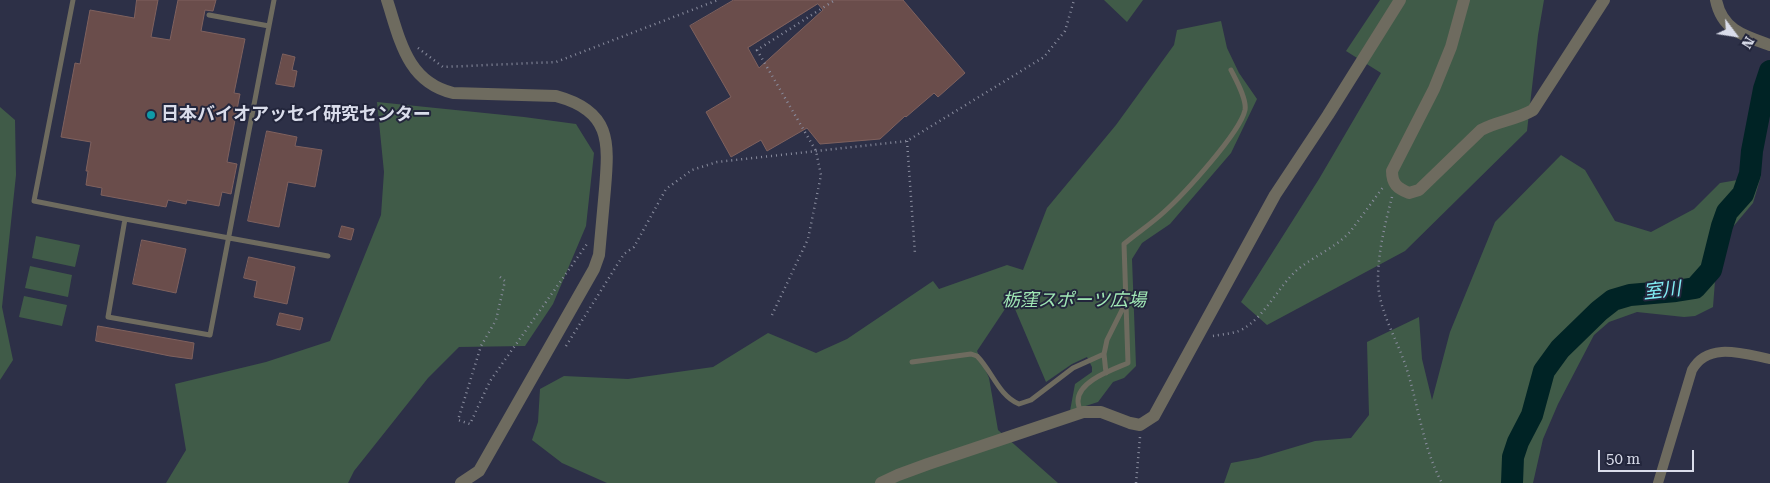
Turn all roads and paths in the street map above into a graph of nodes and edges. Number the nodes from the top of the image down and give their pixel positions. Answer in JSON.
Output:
{"nodes":[{"id":1,"x":73,"y":0,"type":"edge"},
{"id":2,"x":274,"y":0,"type":"edge"},
{"id":3,"x":386,"y":0,"type":"edge"},
{"id":4,"x":718,"y":0,"type":"edge"},
{"id":5,"x":835,"y":0,"type":"edge"},
{"id":6,"x":1074,"y":0,"type":"edge"},
{"id":7,"x":1400,"y":0,"type":"edge"},
{"id":8,"x":1464,"y":0,"type":"edge"},
{"id":9,"x":1604,"y":0,"type":"edge"},
{"id":10,"x":1716,"y":0,"type":"edge"},
{"id":11,"x":209,"y":15,"type":"dead end"},
{"id":12,"x":269,"y":26,"type":"junction"},
{"id":13,"x":416,"y":42,"type":"dead end"},
{"id":14,"x":1766,"y":43,"type":"edge"},
{"id":15,"x":1231,"y":70,"type":"dead end"},
{"id":16,"x":907,"y":141,"type":"junction"},
{"id":17,"x":816,"y":151,"type":"junction"},
{"id":18,"x":1395,"y":186,"type":"junction"},
{"id":19,"x":125,"y":218,"type":"junction"},
{"id":20,"x":602,"y":223,"type":"junction"},
{"id":21,"x":228,"y":238,"type":"junction"},
{"id":22,"x":915,"y":254,"type":"dead end"},
{"id":23,"x":328,"y":256,"type":"dead end"},
{"id":24,"x":500,"y":277,"type":"dead end"},
{"id":25,"x":1126,"y":302,"type":"junction"},
{"id":26,"x":772,"y":315,"type":"dead end"},
{"id":27,"x":1211,"y":336,"type":"dead end"},
{"id":28,"x":564,"y":350,"type":"dead end"},
{"id":29,"x":1104,"y":354,"type":"junction"},
{"id":30,"x":1770,"y":359,"type":"edge"},
{"id":31,"x":912,"y":362,"type":"dead end"},
{"id":32,"x":1106,"y":373,"type":"junction"},
{"id":33,"x":1080,"y":413,"type":"junction"},
{"id":34,"x":1140,"y":425,"type":"junction"},
{"id":35,"x":461,"y":483,"type":"edge"},
{"id":36,"x":881,"y":483,"type":"edge"},
{"id":37,"x":1136,"y":483,"type":"edge"},
{"id":38,"x":1442,"y":483,"type":"edge"},
{"id":39,"x":1658,"y":483,"type":"edge"}],
"edges":[{"from":1,"to":19,"type":"lane"},
{"from":2,"to":12,"type":"lane"},
{"from":3,"to":20,"type":"street"},
{"from":4,"to":13,"type":"path"},
{"from":5,"to":17,"type":"path"},
{"from":6,"to":16,"type":"path"},
{"from":7,"to":34,"type":"street"},
{"from":8,"to":18,"type":"street"},
{"from":9,"to":18,"type":"street"},
{"from":10,"to":14,"type":"street"},
{"from":11,"to":12,"type":"lane"},
{"from":12,"to":21,"type":"lane"},
{"from":15,"to":25,"type":"lane"},
{"from":16,"to":17,"type":"path"},
{"from":16,"to":22,"type":"path"},
{"from":17,"to":26,"type":"path"},
{"from":17,"to":28,"type":"path"},
{"from":18,"to":27,"type":"path"},
{"from":18,"to":38,"type":"path"},
{"from":19,"to":21,"type":"lane"},
{"from":19,"to":21,"type":"lane"},
{"from":20,"to":24,"type":"path"},
{"from":20,"to":35,"type":"street"},
{"from":21,"to":23,"type":"lane"},
{"from":25,"to":29,"type":"lane"},
{"from":25,"to":32,"type":"lane"},
{"from":29,"to":31,"type":"lane"},
{"from":29,"to":32,"type":"lane"},
{"from":30,"to":39,"type":"street"},
{"from":32,"to":33,"type":"lane"},
{"from":33,"to":34,"type":"street"},
{"from":33,"to":36,"type":"street"},
{"from":34,"to":37,"type":"path"}]}
